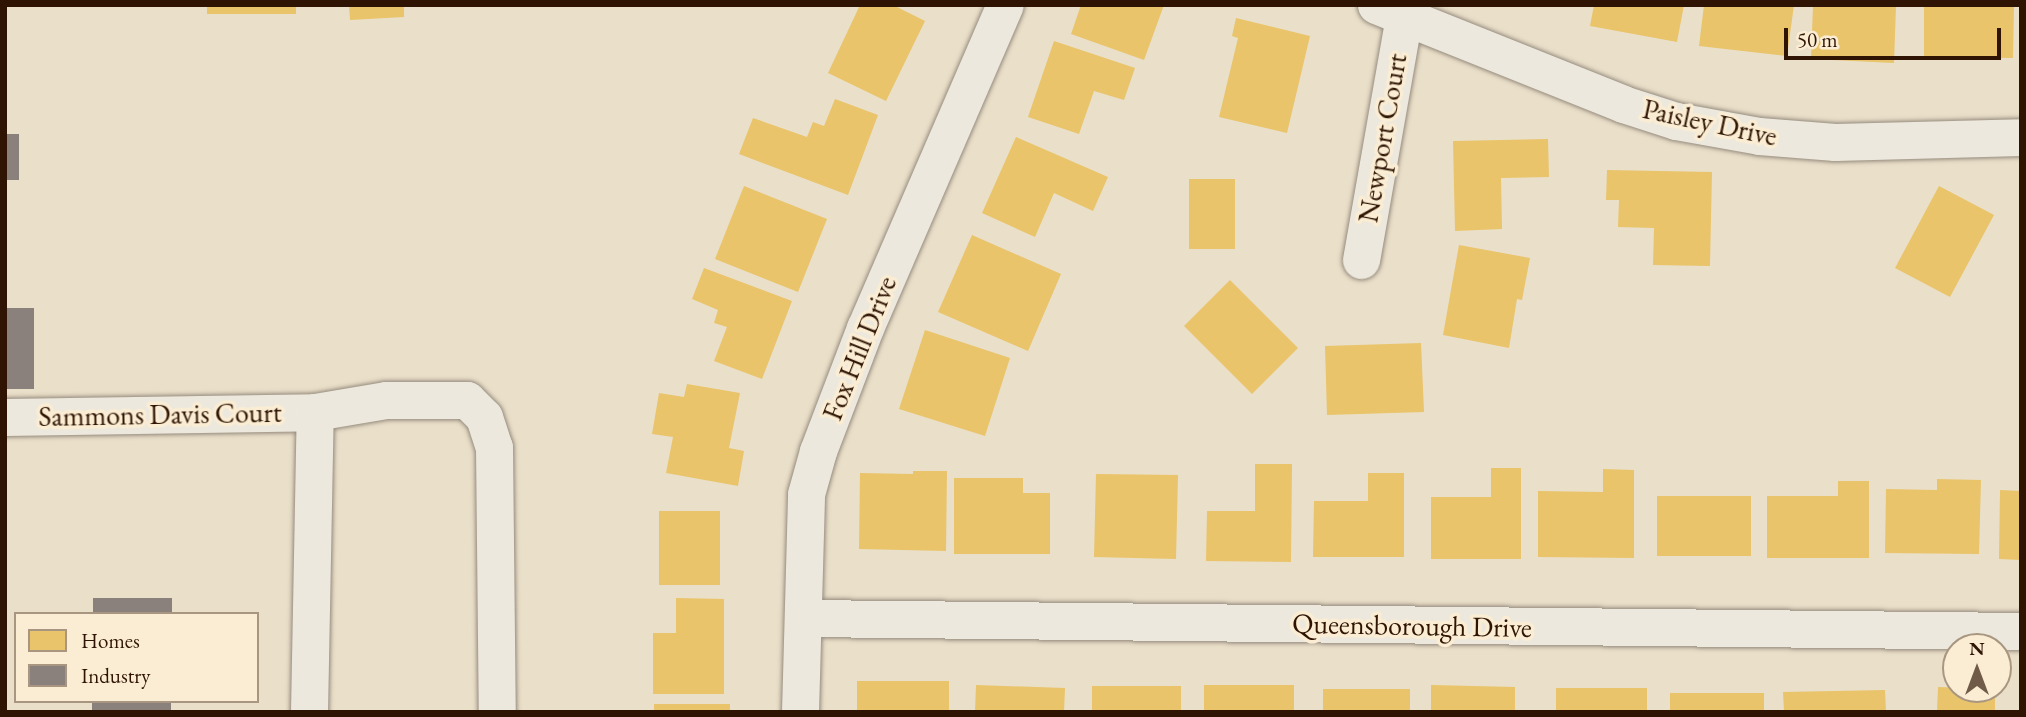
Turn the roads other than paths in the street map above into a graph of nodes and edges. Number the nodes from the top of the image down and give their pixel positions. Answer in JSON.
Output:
{"nodes":[{"id":1,"x":1005,"y":5,"type":"edge"},
{"id":2,"x":1395,"y":9,"type":"edge"},
{"id":3,"x":2021,"y":137,"type":"edge"},
{"id":4,"x":1361,"y":260,"type":"dead end"},
{"id":5,"x":315,"y":412,"type":"junction"},
{"id":6,"x":5,"y":417,"type":"edge"},
{"id":7,"x":803,"y":618,"type":"junction"},
{"id":8,"x":2021,"y":631,"type":"edge"},
{"id":9,"x":309,"y":712,"type":"edge"},
{"id":10,"x":497,"y":712,"type":"edge"},
{"id":11,"x":800,"y":712,"type":"edge"}],
"edges":[{"from":1,"to":7,"type":"street","name":"Fox Hill Drive"},
{"from":2,"to":3,"type":"street","name":"Paisley Drive"},
{"from":2,"to":4,"type":"street","name":"Newport Court"},
{"from":5,"to":6,"type":"street","name":"Sammons Davis Court"},
{"from":5,"to":9,"type":"street"},
{"from":5,"to":10,"type":"street","name":"Sammons Davis Court"},
{"from":7,"to":8,"type":"street","name":"Queensborough Drive"},
{"from":7,"to":11,"type":"street","name":"Fox Hill Drive"}]}
